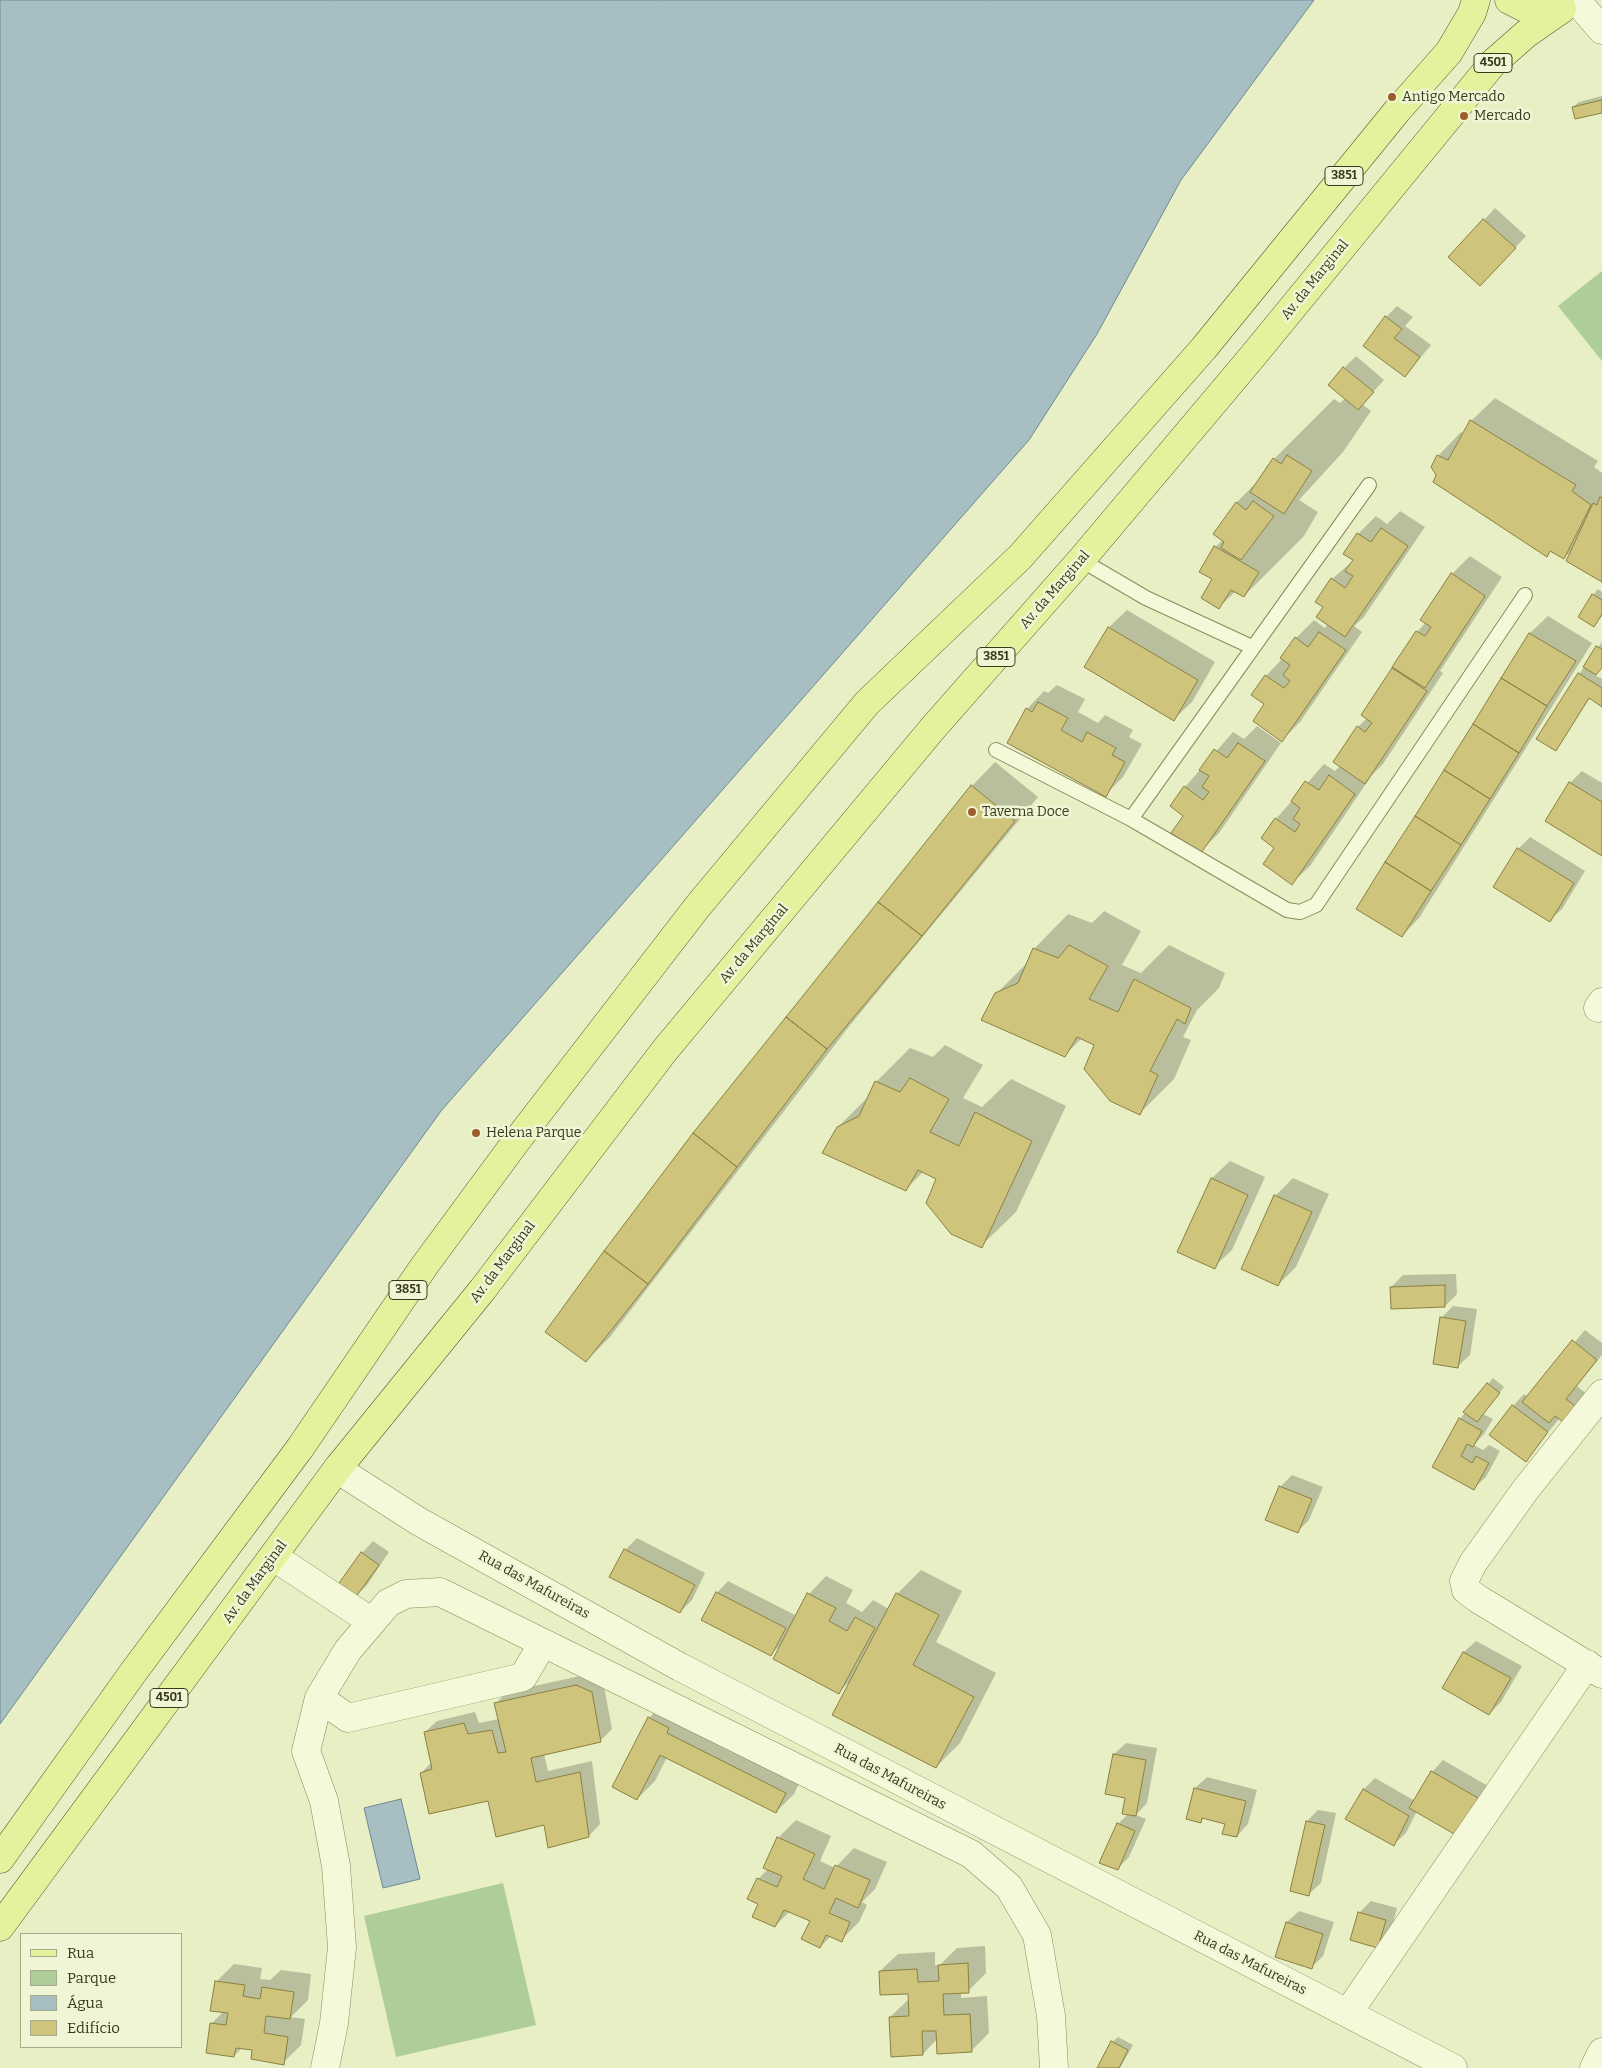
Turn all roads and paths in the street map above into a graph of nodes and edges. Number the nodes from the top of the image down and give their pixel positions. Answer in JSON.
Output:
{"nodes":[{"id":1,"x":1476,"y":0,"type":"edge"},
{"id":2,"x":1509,"y":0,"type":"edge"},
{"id":3,"x":1571,"y":3,"type":"edge"},
{"id":4,"x":1602,"y":30,"type":"edge"},
{"id":5,"x":1438,"y":131,"type":"joint"},
{"id":6,"x":1369,"y":485,"type":"dead end"},
{"id":7,"x":1081,"y":560,"type":"junction"},
{"id":8,"x":1525,"y":595,"type":"dead end"},
{"id":9,"x":1252,"y":647,"type":"junction"},
{"id":10,"x":996,"y":750,"type":"dead end"},
{"id":11,"x":1131,"y":819,"type":"junction"},
{"id":12,"x":1602,"y":1394,"type":"edge"},
{"id":13,"x":337,"y":1469,"type":"junction"},
{"id":14,"x":274,"y":1556,"type":"junction"},
{"id":15,"x":372,"y":1622,"type":"junction"},
{"id":16,"x":544,"y":1643,"type":"junction"},
{"id":17,"x":1594,"y":1669,"type":"edge"},
{"id":18,"x":319,"y":1698,"type":"junction"},
{"id":19,"x":0,"y":1859,"type":"edge"},
{"id":20,"x":0,"y":1927,"type":"edge"},
{"id":21,"x":1348,"y":2013,"type":"junction"},
{"id":22,"x":1602,"y":2052,"type":"edge"},
{"id":23,"x":325,"y":2068,"type":"edge"},
{"id":24,"x":1054,"y":2068,"type":"edge"},
{"id":25,"x":1453,"y":2068,"type":"edge"},
{"id":26,"x":1594,"y":2068,"type":"edge"}],
"edges":[{"from":1,"to":19,"type":"main road","number":"3851"},
{"from":2,"to":3,"type":"main road"},
{"from":3,"to":4,"type":"street"},
{"from":3,"to":5,"type":"main road","name":"Av. da Marginal","number":"4501"},
{"from":5,"to":7,"type":"main road","name":"Av. da Marginal","number":"3851"},
{"from":6,"to":9,"type":"lane"},
{"from":7,"to":9,"type":"lane"},
{"from":7,"to":13,"type":"main road","name":"Av. da Marginal","number":"3851"},
{"from":8,"to":11,"type":"lane"},
{"from":9,"to":11,"type":"lane"},
{"from":10,"to":11,"type":"lane"},
{"from":12,"to":17,"type":"street"},
{"from":13,"to":14,"type":"main road","name":"Av. da Marginal","number":"4501"},
{"from":13,"to":21,"type":"street","name":"Rua das Mafureiras"},
{"from":14,"to":15,"type":"street"},
{"from":14,"to":20,"type":"main road","name":"Av. da Marginal","number":"4501"},
{"from":15,"to":16,"type":"street"},
{"from":15,"to":18,"type":"street"},
{"from":16,"to":18,"type":"street"},
{"from":16,"to":24,"type":"street"},
{"from":17,"to":21,"type":"street"},
{"from":18,"to":23,"type":"street"},
{"from":21,"to":25,"type":"street","name":"Rua das Mafureiras"},
{"from":22,"to":26,"type":"street"}]}
